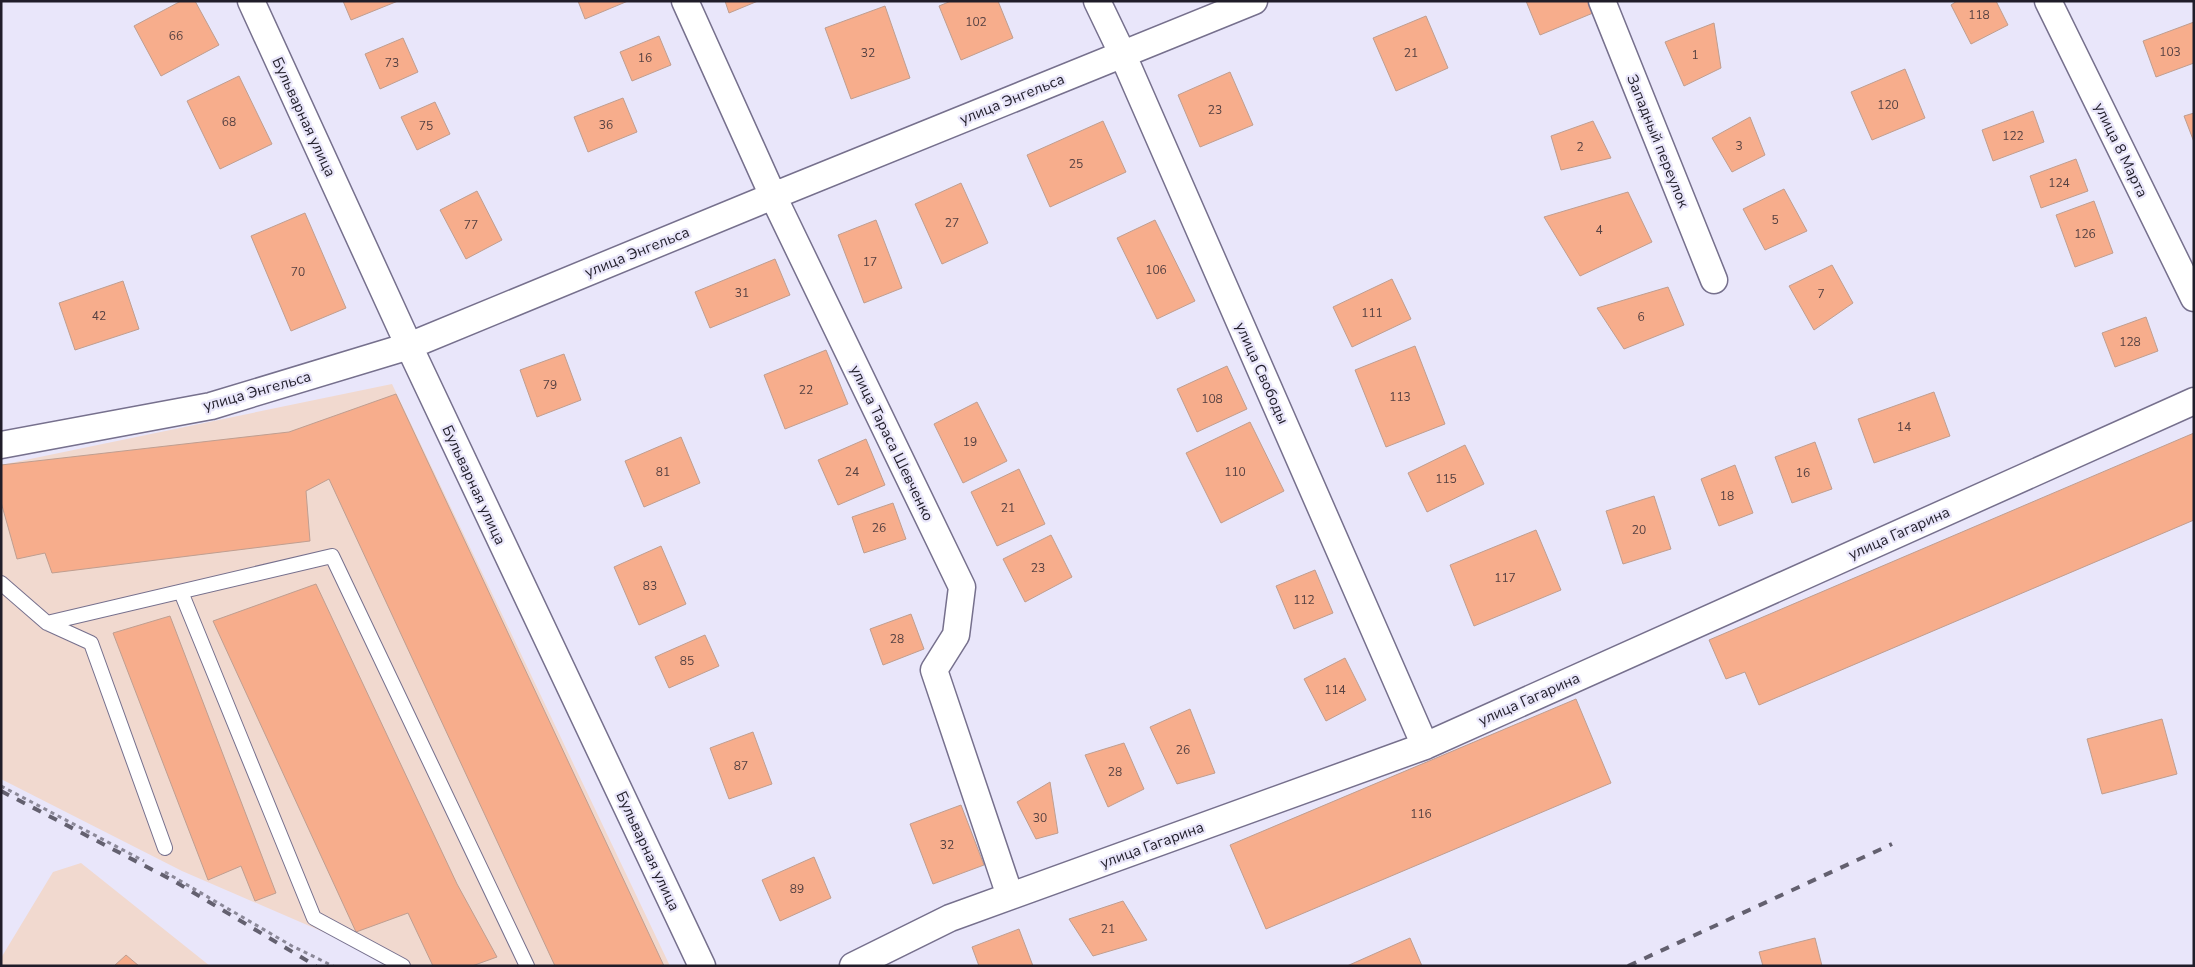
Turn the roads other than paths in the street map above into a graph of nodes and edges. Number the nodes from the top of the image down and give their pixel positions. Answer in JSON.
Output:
{"nodes":[{"id":1,"x":251,"y":1,"type":"edge"},
{"id":2,"x":685,"y":1,"type":"edge"},
{"id":3,"x":1097,"y":1,"type":"edge"},
{"id":4,"x":1254,"y":1,"type":"edge"},
{"id":5,"x":1602,"y":1,"type":"edge"},
{"id":6,"x":2048,"y":1,"type":"edge"},
{"id":7,"x":1122,"y":54,"type":"junction"},
{"id":8,"x":774,"y":196,"type":"junction"},
{"id":9,"x":1714,"y":280,"type":"dead end"},
{"id":10,"x":2194,"y":298,"type":"edge"},
{"id":11,"x":409,"y":346,"type":"junction"},
{"id":12,"x":2194,"y":401,"type":"edge"},
{"id":13,"x":1,"y":445,"type":"edge"},
{"id":14,"x":1,"y":583,"type":"edge"},
{"id":15,"x":181,"y":592,"type":"junction"},
{"id":16,"x":47,"y":623,"type":"junction"},
{"id":17,"x":1425,"y":746,"type":"junction"},
{"id":18,"x":165,"y":848,"type":"dead end"},
{"id":19,"x":1010,"y":896,"type":"junction"},
{"id":20,"x":403,"y":966,"type":"edge"},
{"id":21,"x":528,"y":966,"type":"edge"},
{"id":22,"x":702,"y":966,"type":"edge"},
{"id":23,"x":853,"y":966,"type":"edge"}],
"edges":[{"from":1,"to":11,"type":"street","name":"Бульварная улица"},
{"from":2,"to":8,"type":"street","name":"улица Тараса Шевченко"},
{"from":3,"to":7,"type":"street","name":"улица Свободы"},
{"from":4,"to":7,"type":"street","name":"улица Энгельса"},
{"from":5,"to":9,"type":"street","name":"Западный переулок"},
{"from":6,"to":10,"type":"street","name":"улица 8 Марта"},
{"from":7,"to":8,"type":"street","name":"улица Энгельса"},
{"from":7,"to":17,"type":"street","name":"улица Свободы"},
{"from":8,"to":11,"type":"street","name":"улица Энгельса"},
{"from":8,"to":19,"type":"street","name":"улица Тараса Шевченко"},
{"from":11,"to":13,"type":"street","name":"улица Энгельса"},
{"from":11,"to":22,"type":"street","name":"Бульварная улица"},
{"from":12,"to":17,"type":"street","name":"улица Гагарина"},
{"from":14,"to":16,"type":"lane"},
{"from":15,"to":16,"type":"lane"},
{"from":15,"to":20,"type":"lane"},
{"from":15,"to":21,"type":"lane"},
{"from":16,"to":18,"type":"lane"},
{"from":17,"to":19,"type":"street","name":"улица Гагарина"},
{"from":19,"to":23,"type":"street","name":"улица Гагарина"}]}
